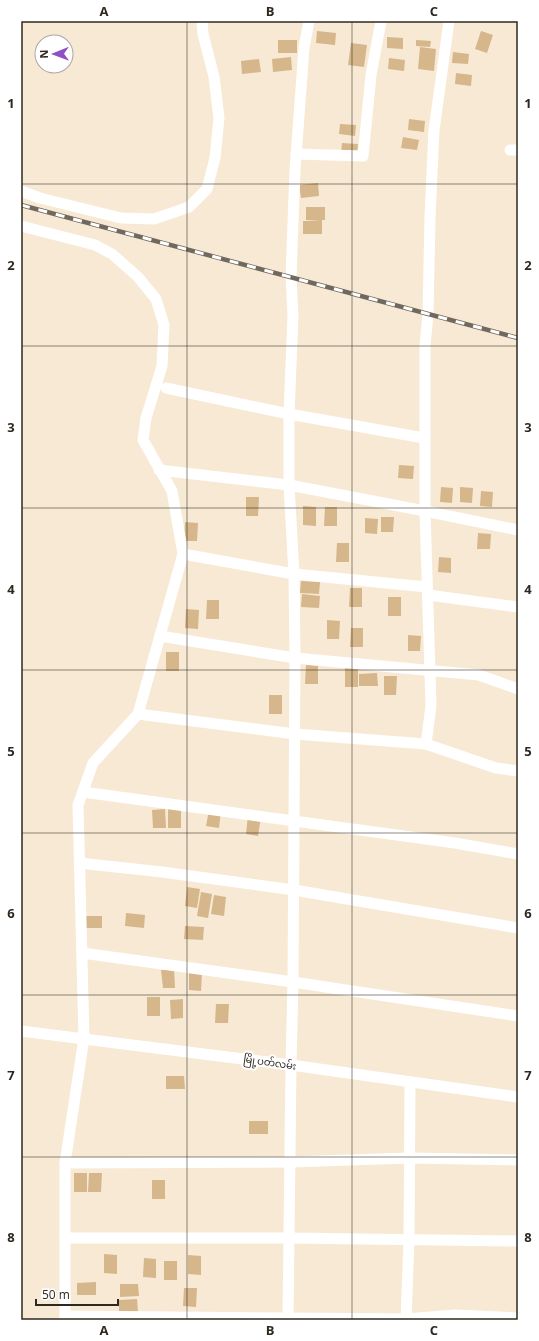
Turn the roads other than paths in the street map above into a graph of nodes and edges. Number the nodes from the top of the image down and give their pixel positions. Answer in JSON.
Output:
{"nodes":[{"id":1,"x":202,"y":21,"type":"edge"},
{"id":2,"x":308,"y":21,"type":"edge"},
{"id":3,"x":381,"y":21,"type":"edge"},
{"id":4,"x":449,"y":21,"type":"edge"},
{"id":5,"x":296,"y":154,"type":"junction"},
{"id":6,"x":21,"y":191,"type":"edge"},
{"id":7,"x":21,"y":226,"type":"edge"},
{"id":8,"x":166,"y":388,"type":"dead end"},
{"id":9,"x":289,"y":414,"type":"junction"},
{"id":10,"x":424,"y":438,"type":"junction"},
{"id":11,"x":159,"y":470,"type":"junction"},
{"id":12,"x":290,"y":485,"type":"junction"},
{"id":13,"x":425,"y":511,"type":"junction"},
{"id":14,"x":518,"y":530,"type":"edge"},
{"id":15,"x":183,"y":554,"type":"junction"},
{"id":16,"x":294,"y":574,"type":"junction"},
{"id":17,"x":427,"y":591,"type":"junction"},
{"id":18,"x":518,"y":607,"type":"edge"},
{"id":19,"x":160,"y":636,"type":"junction"},
{"id":20,"x":295,"y":658,"type":"junction"},
{"id":21,"x":430,"y":671,"type":"junction"},
{"id":22,"x":518,"y":689,"type":"edge"},
{"id":23,"x":138,"y":714,"type":"junction"},
{"id":24,"x":295,"y":734,"type":"junction"},
{"id":25,"x":426,"y":744,"type":"junction"},
{"id":26,"x":518,"y":771,"type":"edge"},
{"id":27,"x":83,"y":792,"type":"junction"},
{"id":28,"x":294,"y":820,"type":"junction"},
{"id":29,"x":518,"y":854,"type":"edge"},
{"id":30,"x":79,"y":863,"type":"junction"},
{"id":31,"x":294,"y":890,"type":"junction"},
{"id":32,"x":518,"y":928,"type":"edge"},
{"id":33,"x":82,"y":953,"type":"junction"},
{"id":34,"x":294,"y":982,"type":"junction"},
{"id":35,"x":518,"y":1016,"type":"edge"},
{"id":36,"x":21,"y":1031,"type":"edge"},
{"id":37,"x":84,"y":1038,"type":"junction"},
{"id":38,"x":291,"y":1065,"type":"junction"},
{"id":39,"x":410,"y":1082,"type":"junction"},
{"id":40,"x":518,"y":1097,"type":"edge"},
{"id":41,"x":409,"y":1158,"type":"junction"},
{"id":42,"x":518,"y":1160,"type":"edge"},
{"id":43,"x":290,"y":1162,"type":"junction"},
{"id":44,"x":65,"y":1163,"type":"junction"},
{"id":45,"x":65,"y":1238,"type":"junction"},
{"id":46,"x":289,"y":1238,"type":"junction"},
{"id":47,"x":409,"y":1240,"type":"junction"},
{"id":48,"x":518,"y":1241,"type":"edge"},
{"id":49,"x":65,"y":1318,"type":"edge"},
{"id":50,"x":518,"y":1318,"type":"edge"},
{"id":51,"x":288,"y":1319,"type":"edge"},
{"id":52,"x":406,"y":1319,"type":"edge"}],
"edges":[{"from":1,"to":6,"type":"street"},
{"from":2,"to":5,"type":"street"},
{"from":3,"to":5,"type":"street"},
{"from":4,"to":10,"type":"street"},
{"from":5,"to":9,"type":"street"},
{"from":7,"to":11,"type":"street"},
{"from":8,"to":9,"type":"street"},
{"from":9,"to":10,"type":"street"},
{"from":9,"to":12,"type":"street"},
{"from":10,"to":13,"type":"street"},
{"from":11,"to":12,"type":"street"},
{"from":11,"to":15,"type":"street"},
{"from":12,"to":13,"type":"street"},
{"from":12,"to":16,"type":"street"},
{"from":13,"to":14,"type":"street"},
{"from":13,"to":17,"type":"street"},
{"from":15,"to":16,"type":"street"},
{"from":15,"to":19,"type":"street"},
{"from":16,"to":17,"type":"street"},
{"from":16,"to":20,"type":"street"},
{"from":17,"to":18,"type":"street"},
{"from":17,"to":21,"type":"street"},
{"from":19,"to":20,"type":"street"},
{"from":19,"to":23,"type":"street"},
{"from":20,"to":21,"type":"street"},
{"from":20,"to":24,"type":"street"},
{"from":21,"to":22,"type":"street"},
{"from":21,"to":25,"type":"street"},
{"from":23,"to":24,"type":"street"},
{"from":23,"to":27,"type":"street"},
{"from":24,"to":25,"type":"street"},
{"from":24,"to":28,"type":"street"},
{"from":25,"to":26,"type":"street"},
{"from":27,"to":28,"type":"street"},
{"from":27,"to":30,"type":"street"},
{"from":28,"to":29,"type":"street"},
{"from":28,"to":31,"type":"street"},
{"from":30,"to":31,"type":"street"},
{"from":30,"to":33,"type":"street"},
{"from":31,"to":32,"type":"street"},
{"from":31,"to":34,"type":"street"},
{"from":33,"to":34,"type":"street"},
{"from":33,"to":37,"type":"street"},
{"from":34,"to":35,"type":"street"},
{"from":34,"to":38,"type":"street"},
{"from":36,"to":37,"type":"street","name":"မြို့ပတ်လမ်း"},
{"from":37,"to":38,"type":"street","name":"မြို့ပတ်လမ်း"},
{"from":37,"to":44,"type":"street"},
{"from":38,"to":39,"type":"street","name":"မြို့ပတ်လမ်း"},
{"from":38,"to":43,"type":"street"},
{"from":39,"to":40,"type":"street","name":"မြို့ပတ်လမ်း"},
{"from":39,"to":41,"type":"street"},
{"from":41,"to":42,"type":"street"},
{"from":41,"to":43,"type":"street"},
{"from":41,"to":47,"type":"street"},
{"from":43,"to":44,"type":"street"},
{"from":43,"to":46,"type":"street"},
{"from":44,"to":45,"type":"street"},
{"from":45,"to":46,"type":"street"},
{"from":45,"to":49,"type":"street"},
{"from":46,"to":47,"type":"street"},
{"from":46,"to":51,"type":"street"},
{"from":47,"to":48,"type":"street"},
{"from":47,"to":52,"type":"street"},
{"from":49,"to":51,"type":"street"},
{"from":50,"to":52,"type":"street"},
{"from":51,"to":52,"type":"street"}]}
